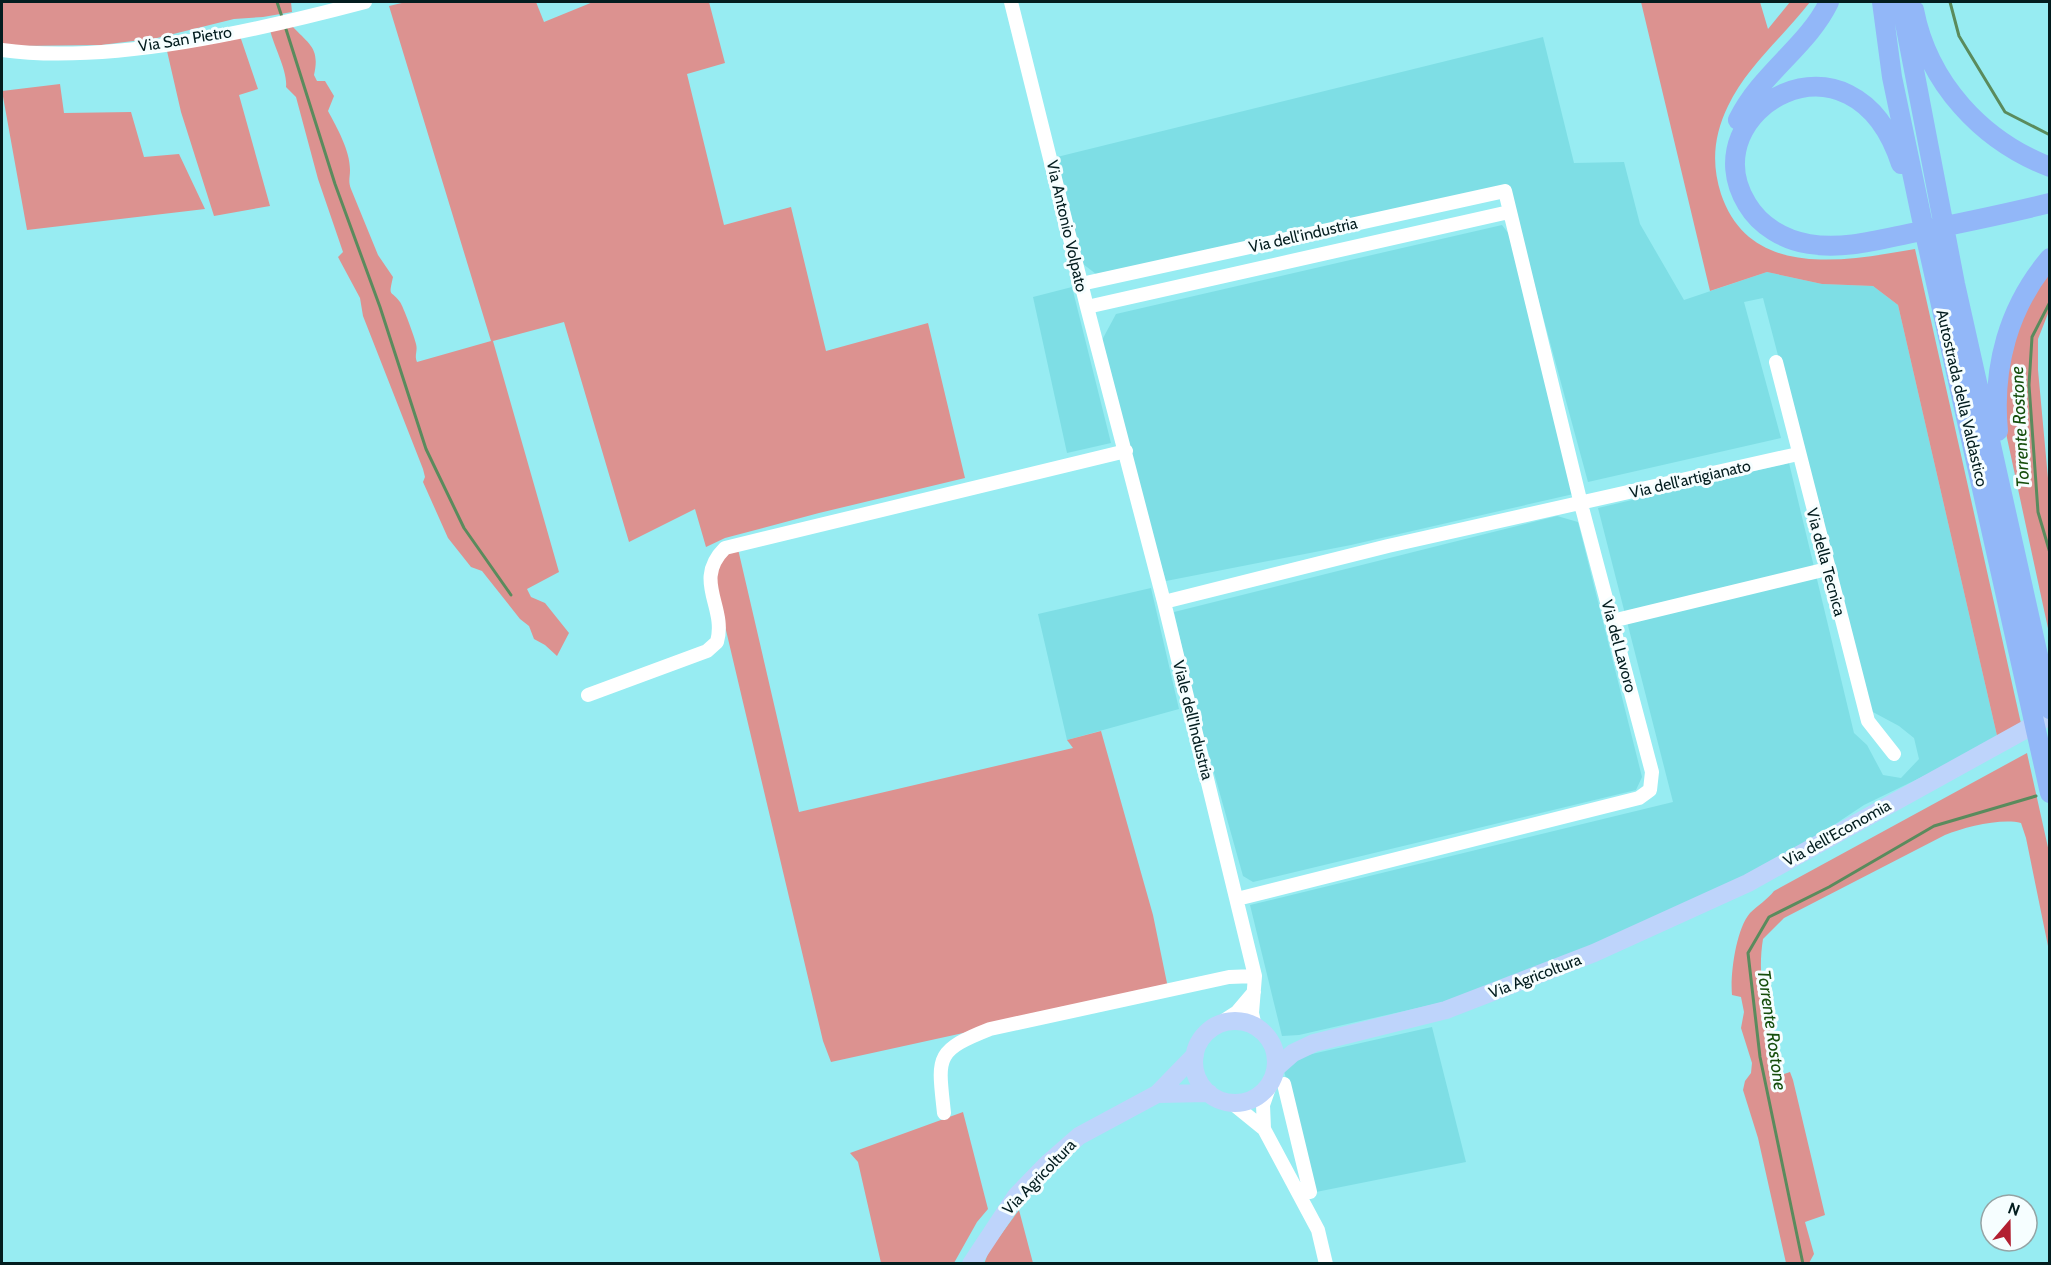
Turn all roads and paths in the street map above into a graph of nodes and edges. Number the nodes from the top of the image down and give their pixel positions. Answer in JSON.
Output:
{"nodes":[{"id":1,"x":365,"y":2,"type":"edge"},
{"id":2,"x":1011,"y":2,"type":"edge"},
{"id":3,"x":1829,"y":2,"type":"edge"},
{"id":4,"x":1882,"y":2,"type":"edge"},
{"id":5,"x":1901,"y":2,"type":"edge"},
{"id":6,"x":1912,"y":2,"type":"edge"},
{"id":7,"x":2,"y":50,"type":"edge"},
{"id":8,"x":2049,"y":167,"type":"edge"},
{"id":9,"x":1480,"y":195,"type":"junction"},
{"id":10,"x":2049,"y":203,"type":"edge"},
{"id":11,"x":1509,"y":212,"type":"junction"},
{"id":12,"x":2049,"y":214,"type":"edge"},
{"id":13,"x":1485,"y":217,"type":"junction"},
{"id":14,"x":1955,"y":229,"type":"junction"},
{"id":15,"x":1917,"y":231,"type":"junction"},
{"id":16,"x":2049,"y":258,"type":"edge"},
{"id":17,"x":1081,"y":284,"type":"junction"},
{"id":18,"x":1086,"y":307,"type":"junction"},
{"id":19,"x":1776,"y":362,"type":"dead end"},
{"id":20,"x":1126,"y":451,"type":"junction"},
{"id":21,"x":1798,"y":454,"type":"junction"},
{"id":22,"x":1581,"y":504,"type":"junction"},
{"id":23,"x":1827,"y":569,"type":"junction"},
{"id":24,"x":1164,"y":602,"type":"junction"},
{"id":25,"x":1612,"y":621,"type":"junction"},
{"id":26,"x":2049,"y":674,"type":"edge"},
{"id":27,"x":588,"y":695,"type":"dead end"},
{"id":28,"x":2049,"y":709,"type":"edge"},
{"id":29,"x":2049,"y":716,"type":"edge"},
{"id":30,"x":2049,"y":725,"type":"edge"},
{"id":31,"x":2006,"y":743,"type":"junction"},
{"id":32,"x":1894,"y":754,"type":"dead end"},
{"id":33,"x":2049,"y":793,"type":"edge"},
{"id":34,"x":1748,"y":883,"type":"joint"},
{"id":35,"x":1237,"y":899,"type":"junction"},
{"id":36,"x":1255,"y":975,"type":"junction"},
{"id":37,"x":1255,"y":990,"type":"junction"},
{"id":38,"x":1211,"y":1029,"type":"junction"},
{"id":39,"x":1261,"y":1032,"type":"junction"},
{"id":40,"x":1314,"y":1043,"type":"junction"},
{"id":41,"x":1195,"y":1055,"type":"junction"},
{"id":42,"x":1277,"y":1078,"type":"junction"},
{"id":43,"x":1209,"y":1093,"type":"junction"},
{"id":44,"x":1157,"y":1094,"type":"junction"},
{"id":45,"x":1232,"y":1103,"type":"junction"},
{"id":46,"x":945,"y":1113,"type":"dead end"},
{"id":47,"x":1264,"y":1129,"type":"junction"},
{"id":48,"x":1298,"y":1143,"type":"junction"},
{"id":49,"x":1276,"y":1151,"type":"junction"},
{"id":50,"x":1310,"y":1192,"type":"dead end"},
{"id":51,"x":970,"y":1263,"type":"edge"},
{"id":52,"x":1326,"y":1263,"type":"edge"}],
"edges":[{"from":1,"to":7,"type":"street","name":"Via San Pietro"},
{"from":2,"to":17,"type":"street","name":"Via Antonio Volpato"},
{"from":3,"to":15,"type":"highway"},
{"from":4,"to":15,"type":"highway","name":"Autostrada della Valdastico"},
{"from":5,"to":28,"type":"highway","name":"Autostrada della Valdastico"},
{"from":6,"to":8,"type":"highway"},
{"from":9,"to":11,"type":"street","name":"Via dell'industria"},
{"from":9,"to":13,"type":"street"},
{"from":9,"to":17,"type":"street","name":"Via dell'industria"},
{"from":10,"to":14,"type":"highway"},
{"from":11,"to":13,"type":"street","name":"Via dell'industria"},
{"from":11,"to":22,"type":"street","name":"Via dell'industria"},
{"from":12,"to":14,"type":"highway"},
{"from":13,"to":18,"type":"street","name":"Via dell'industria"},
{"from":14,"to":15,"type":"highway"},
{"from":15,"to":15,"type":"highway"},
{"from":15,"to":33,"type":"highway","name":"Autostrada della Valdastico"},
{"from":16,"to":26,"type":"highway"},
{"from":17,"to":18,"type":"street","name":"Via Antonio Volpato"},
{"from":18,"to":20,"type":"street","name":"Via Antonio Volpato"},
{"from":19,"to":21,"type":"street","name":"Via della Tecnica"},
{"from":20,"to":24,"type":"street","name":"Viale dell'Industria"},
{"from":20,"to":27,"type":"street"},
{"from":21,"to":22,"type":"street","name":"Via dell'artigianato"},
{"from":21,"to":23,"type":"street","name":"Via della Tecnica"},
{"from":22,"to":24,"type":"street"},
{"from":22,"to":25,"type":"street","name":"Via del Lavoro"},
{"from":23,"to":25,"type":"street"},
{"from":23,"to":32,"type":"street","name":"Via della Tecnica"},
{"from":24,"to":35,"type":"street","name":"Viale dell'Industria"},
{"from":25,"to":35,"type":"street","name":"Via del Lavoro"},
{"from":29,"to":31,"type":"main road","name":"Via dell'Economia"},
{"from":30,"to":31,"type":"main road","name":"Via dell'Economia"},
{"from":31,"to":34,"type":"main road","name":"Via dell'Economia"},
{"from":34,"to":40,"type":"main road","name":"Via Agricoltura"},
{"from":35,"to":36,"type":"street","name":"Viale dell'Industria"},
{"from":36,"to":37,"type":"street","name":"Viale dell'Industria"},
{"from":36,"to":46,"type":"street"},
{"from":37,"to":38,"type":"street"},
{"from":37,"to":39,"type":"street","name":"Viale dell'Industria"},
{"from":38,"to":39,"type":"main road"},
{"from":38,"to":41,"type":"main road"},
{"from":39,"to":40,"type":"main road","name":"Via Agricoltura"},
{"from":39,"to":42,"type":"main road","name":"Viale dell'Industria"},
{"from":40,"to":42,"type":"main road","name":"Via Agricoltura"},
{"from":41,"to":43,"type":"main road"},
{"from":41,"to":44,"type":"main road","name":"Via Agricoltura"},
{"from":42,"to":45,"type":"main road"},
{"from":42,"to":47,"type":"street","name":"Viale dell'Industria"},
{"from":42,"to":48,"type":"street"},
{"from":43,"to":44,"type":"main road","name":"Via Agricoltura"},
{"from":43,"to":45,"type":"main road"},
{"from":44,"to":51,"type":"main road","name":"Via Agricoltura"},
{"from":45,"to":47,"type":"street"},
{"from":47,"to":49,"type":"street"},
{"from":48,"to":49,"type":"street"},
{"from":48,"to":50,"type":"street"},
{"from":49,"to":52,"type":"street"}]}
